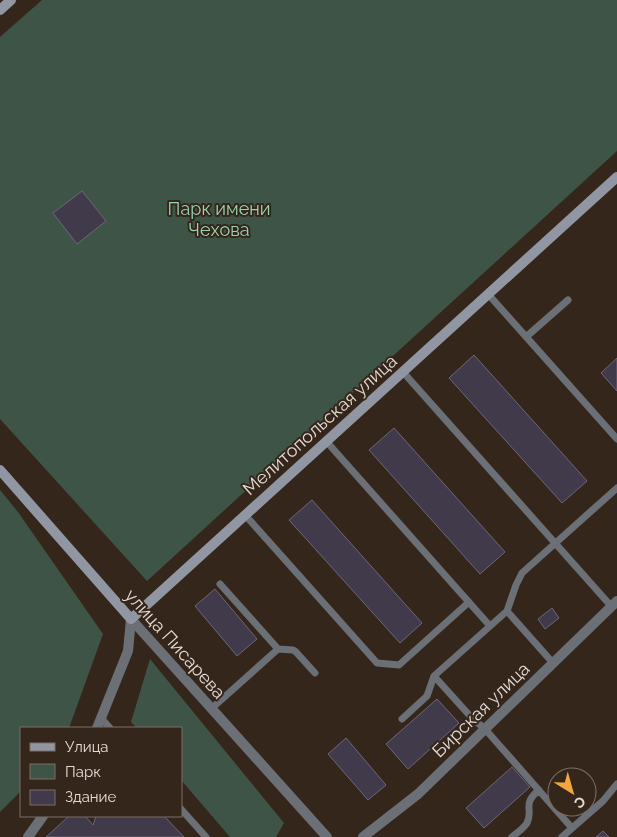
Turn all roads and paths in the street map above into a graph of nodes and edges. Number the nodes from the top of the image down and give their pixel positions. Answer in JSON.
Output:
{"nodes":[{"id":1,"x":11,"y":0,"type":"edge"},
{"id":2,"x":0,"y":10,"type":"edge"},
{"id":3,"x":617,"y":177,"type":"edge"},
{"id":4,"x":488,"y":294,"type":"junction"},
{"id":5,"x":568,"y":300,"type":"dead end"},
{"id":6,"x":526,"y":337,"type":"junction"},
{"id":7,"x":403,"y":372,"type":"junction"},
{"id":8,"x":617,"y":439,"type":"edge"},
{"id":9,"x":326,"y":441,"type":"junction"},
{"id":10,"x":0,"y":470,"type":"edge"},
{"id":11,"x":617,"y":488,"type":"edge"},
{"id":12,"x":245,"y":515,"type":"junction"},
{"id":13,"x":555,"y":543,"type":"junction"},
{"id":14,"x":220,"y":584,"type":"dead end"},
{"id":15,"x":469,"y":602,"type":"junction"},
{"id":16,"x":614,"y":604,"type":"edge"},
{"id":17,"x":507,"y":611,"type":"junction"},
{"id":18,"x":131,"y":619,"type":"junction"},
{"id":19,"x":490,"y":626,"type":"junction"},
{"id":20,"x":278,"y":649,"type":"junction"},
{"id":21,"x":553,"y":663,"type":"junction"},
{"id":22,"x":316,"y":673,"type":"dead end"},
{"id":23,"x":434,"y":676,"type":"junction"},
{"id":24,"x":211,"y":709,"type":"junction"},
{"id":25,"x":402,"y":719,"type":"dead end"},
{"id":26,"x":100,"y":724,"type":"edge"},
{"id":27,"x":485,"y":729,"type":"junction"},
{"id":28,"x":617,"y":784,"type":"edge"},
{"id":29,"x":539,"y":790,"type":"junction"},
{"id":30,"x":182,"y":810,"type":"edge"},
{"id":31,"x":42,"y":817,"type":"edge"},
{"id":32,"x":572,"y":828,"type":"junction"},
{"id":33,"x":28,"y":837,"type":"edge"},
{"id":34,"x":206,"y":837,"type":"edge"},
{"id":35,"x":327,"y":837,"type":"edge"},
{"id":36,"x":363,"y":837,"type":"edge"},
{"id":37,"x":512,"y":837,"type":"edge"},
{"id":38,"x":562,"y":837,"type":"edge"}],
"edges":[{"from":1,"to":2,"type":"main road"},
{"from":3,"to":4,"type":"main road","name":"Мелитопольская улица"},
{"from":4,"to":6,"type":"lane"},
{"from":4,"to":7,"type":"main road","name":"Мелитопольская улица"},
{"from":5,"to":6,"type":"lane"},
{"from":6,"to":8,"type":"lane"},
{"from":7,"to":9,"type":"main road","name":"Мелитопольская улица"},
{"from":7,"to":13,"type":"lane"},
{"from":9,"to":12,"type":"main road","name":"Мелитопольская улица"},
{"from":9,"to":15,"type":"lane"},
{"from":10,"to":18,"type":"main road","name":"улица Писарева"},
{"from":11,"to":13,"type":"lane"},
{"from":12,"to":15,"type":"lane"},
{"from":12,"to":18,"type":"main road","name":"Мелитопольская улица"},
{"from":13,"to":16,"type":"lane"},
{"from":13,"to":17,"type":"lane"},
{"from":14,"to":20,"type":"lane"},
{"from":15,"to":19,"type":"lane"},
{"from":16,"to":21,"type":"street","name":"Бирская улица"},
{"from":17,"to":19,"type":"lane"},
{"from":17,"to":21,"type":"lane"},
{"from":18,"to":24,"type":"street","name":"улица Писарева"},
{"from":18,"to":26,"type":"street"},
{"from":19,"to":23,"type":"lane"},
{"from":20,"to":22,"type":"lane"},
{"from":20,"to":24,"type":"lane"},
{"from":21,"to":27,"type":"street","name":"Бирская улица"},
{"from":23,"to":25,"type":"lane"},
{"from":23,"to":27,"type":"lane"},
{"from":24,"to":35,"type":"street","name":"улица Писарева"},
{"from":27,"to":29,"type":"lane"},
{"from":27,"to":36,"type":"street","name":"Бирская улица"},
{"from":28,"to":32,"type":"lane"},
{"from":29,"to":32,"type":"lane"},
{"from":29,"to":37,"type":"lane"},
{"from":30,"to":34,"type":"lane"},
{"from":31,"to":33,"type":"street"},
{"from":32,"to":38,"type":"lane"}]}
